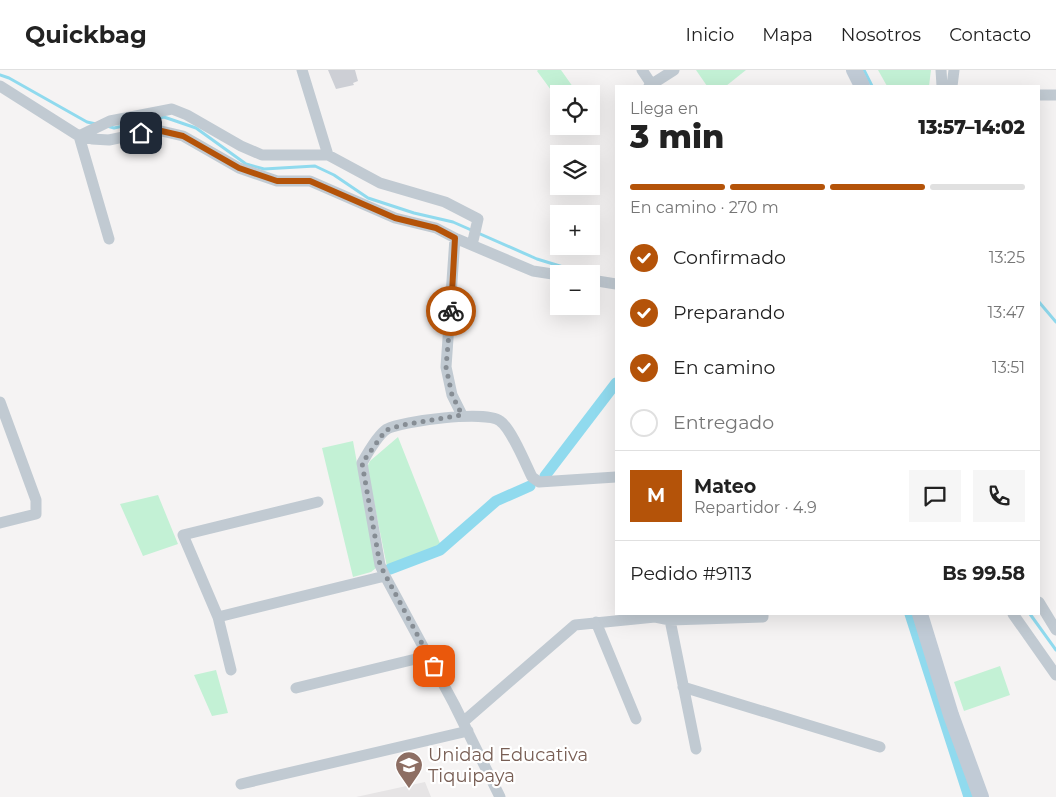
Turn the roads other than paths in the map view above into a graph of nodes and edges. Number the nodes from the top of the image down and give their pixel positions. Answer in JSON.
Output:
{"nodes":[{"id":1,"x":302,"y":70,"type":"edge"},
{"id":2,"x":642,"y":70,"type":"edge"},
{"id":3,"x":674,"y":70,"type":"edge"},
{"id":4,"x":854,"y":70,"type":"edge"},
{"id":5,"x":941,"y":70,"type":"edge"},
{"id":6,"x":954,"y":70,"type":"edge"},
{"id":7,"x":650,"y":85,"type":"edge"},
{"id":8,"x":652,"y":85,"type":"edge"},
{"id":9,"x":862,"y":85,"type":"edge"},
{"id":10,"x":942,"y":85,"type":"edge"},
{"id":11,"x":952,"y":85,"type":"edge"},
{"id":12,"x":0,"y":86,"type":"edge"},
{"id":13,"x":1040,"y":94,"type":"edge"},
{"id":14,"x":1056,"y":95,"type":"edge"},
{"id":15,"x":79,"y":136,"type":"junction"},
{"id":16,"x":328,"y":155,"type":"junction"},
{"id":17,"x":455,"y":238,"type":"junction"},
{"id":18,"x":109,"y":239,"type":"dead end"},
{"id":19,"x":472,"y":245,"type":"junction"},
{"id":20,"x":550,"y":274,"type":"edge"},
{"id":21,"x":600,"y":281,"type":"edge"},
{"id":22,"x":615,"y":284,"type":"edge"},
{"id":23,"x":0,"y":402,"type":"edge"},
{"id":24,"x":462,"y":415,"type":"junction"},
{"id":25,"x":615,"y":476,"type":"edge"},
{"id":26,"x":318,"y":502,"type":"dead end"},
{"id":27,"x":0,"y":523,"type":"edge"},
{"id":28,"x":385,"y":576,"type":"junction"},
{"id":29,"x":1040,"y":604,"type":"edge"},
{"id":30,"x":762,"y":615,"type":"edge"},
{"id":31,"x":920,"y":615,"type":"edge"},
{"id":32,"x":1014,"y":615,"type":"edge"},
{"id":33,"x":655,"y":616,"type":"edge"},
{"id":34,"x":218,"y":617,"type":"junction"},
{"id":35,"x":670,"y":620,"type":"junction"},
{"id":36,"x":596,"y":622,"type":"junction"},
{"id":37,"x":1056,"y":630,"type":"edge"},
{"id":38,"x":428,"y":656,"type":"junction"},
{"id":39,"x":231,"y":670,"type":"dead end"},
{"id":40,"x":1056,"y":675,"type":"edge"},
{"id":41,"x":683,"y":687,"type":"junction"},
{"id":42,"x":296,"y":688,"type":"dead end"},
{"id":43,"x":636,"y":719,"type":"dead end"},
{"id":44,"x":466,"y":726,"type":"junction"},
{"id":45,"x":880,"y":747,"type":"dead end"},
{"id":46,"x":696,"y":749,"type":"dead end"},
{"id":47,"x":241,"y":784,"type":"dead end"},
{"id":48,"x":500,"y":797,"type":"edge"},
{"id":49,"x":981,"y":797,"type":"edge"}],
"edges":[{"from":1,"to":16,"type":"street"},
{"from":2,"to":7,"type":"street"},
{"from":3,"to":8,"type":"street"},
{"from":4,"to":9,"type":"street"},
{"from":5,"to":10,"type":"street"},
{"from":6,"to":11,"type":"street"},
{"from":12,"to":15,"type":"street"},
{"from":13,"to":14,"type":"street"},
{"from":15,"to":16,"type":"street"},
{"from":15,"to":17,"type":"street"},
{"from":15,"to":18,"type":"street"},
{"from":16,"to":19,"type":"street"},
{"from":17,"to":19,"type":"street"},
{"from":17,"to":24,"type":"street"},
{"from":19,"to":20,"type":"street"},
{"from":21,"to":22,"type":"street"},
{"from":23,"to":27,"type":"street"},
{"from":24,"to":25,"type":"street"},
{"from":24,"to":28,"type":"street"},
{"from":26,"to":34,"type":"street"},
{"from":28,"to":34,"type":"street"},
{"from":28,"to":38,"type":"street"},
{"from":29,"to":37,"type":"street"},
{"from":30,"to":35,"type":"street"},
{"from":31,"to":49,"type":"street"},
{"from":32,"to":40,"type":"street"},
{"from":33,"to":35,"type":"street"},
{"from":33,"to":36,"type":"street"},
{"from":34,"to":39,"type":"street"},
{"from":35,"to":41,"type":"street"},
{"from":36,"to":43,"type":"street"},
{"from":36,"to":44,"type":"street"},
{"from":38,"to":42,"type":"street"},
{"from":38,"to":44,"type":"street"},
{"from":41,"to":45,"type":"street"},
{"from":41,"to":46,"type":"street"},
{"from":44,"to":47,"type":"street"},
{"from":44,"to":48,"type":"street"}]}
